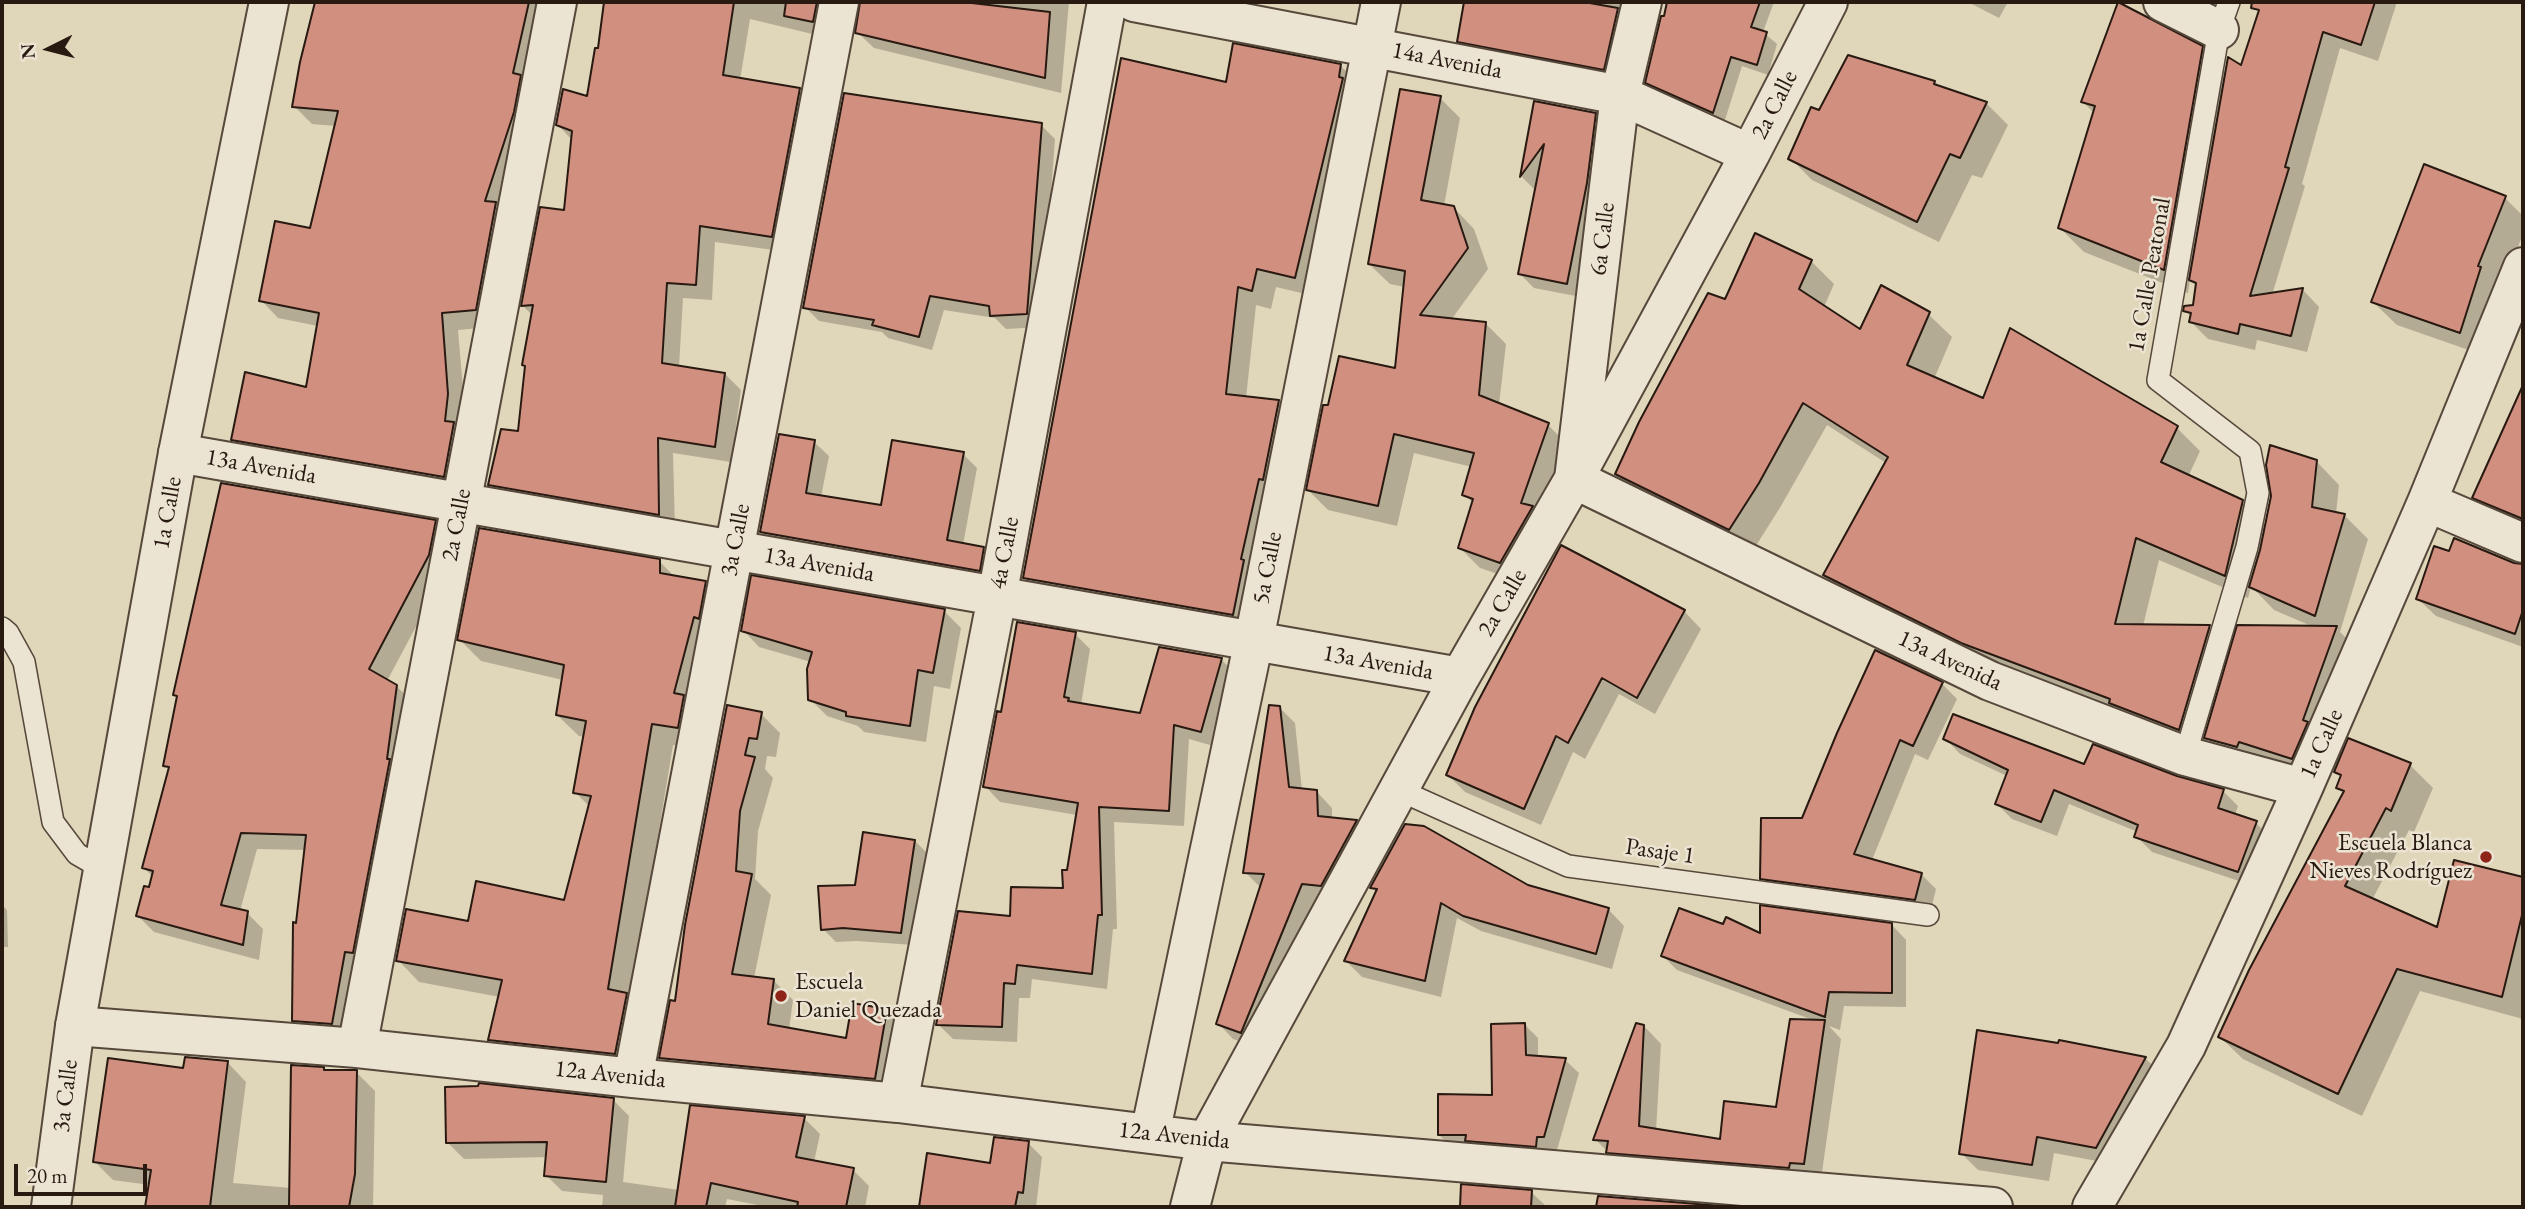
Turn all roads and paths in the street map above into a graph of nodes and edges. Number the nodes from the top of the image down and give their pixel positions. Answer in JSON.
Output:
{"nodes":[{"id":1,"x":269,"y":2,"type":"edge"},
{"id":2,"x":557,"y":2,"type":"edge"},
{"id":3,"x":839,"y":2,"type":"edge"},
{"id":4,"x":1107,"y":2,"type":"edge"},
{"id":5,"x":1134,"y":2,"type":"edge"},
{"id":6,"x":1381,"y":2,"type":"edge"},
{"id":7,"x":1642,"y":2,"type":"edge"},
{"id":8,"x":1828,"y":2,"type":"edge"},
{"id":9,"x":2163,"y":2,"type":"edge"},
{"id":10,"x":2224,"y":16,"type":"edge"},
{"id":11,"x":1373,"y":46,"type":"junction"},
{"id":12,"x":1620,"y":95,"type":"junction"},
{"id":13,"x":1750,"y":154,"type":"junction"},
{"id":14,"x":2522,"y":273,"type":"edge"},
{"id":15,"x":178,"y":453,"type":"junction"},
{"id":16,"x":1574,"y":479,"type":"junction"},
{"id":17,"x":461,"y":502,"type":"junction"},
{"id":18,"x":2427,"y":502,"type":"junction"},
{"id":19,"x":2523,"y":543,"type":"edge"},
{"id":20,"x":734,"y":550,"type":"junction"},
{"id":21,"x":997,"y":597,"type":"junction"},
{"id":22,"x":2,"y":628,"type":"edge"},
{"id":23,"x":1254,"y":640,"type":"junction"},
{"id":24,"x":1460,"y":677,"type":"junction"},
{"id":25,"x":2185,"y":756,"type":"junction"},
{"id":26,"x":2303,"y":788,"type":"junction"},
{"id":27,"x":1399,"y":790,"type":"junction"},
{"id":28,"x":103,"y":869,"type":"junction"},
{"id":29,"x":1928,"y":915,"type":"dead end"},
{"id":30,"x":75,"y":1026,"type":"junction"},
{"id":31,"x":357,"y":1048,"type":"junction"},
{"id":32,"x":633,"y":1078,"type":"junction"},
{"id":33,"x":898,"y":1103,"type":"junction"},
{"id":34,"x":1150,"y":1134,"type":"junction"},
{"id":35,"x":1207,"y":1141,"type":"junction"},
{"id":36,"x":51,"y":1207,"type":"edge"},
{"id":37,"x":1190,"y":1207,"type":"edge"},
{"id":38,"x":1993,"y":1207,"type":"edge"},
{"id":39,"x":2092,"y":1207,"type":"edge"}],
"edges":[{"from":1,"to":15,"type":"street","name":"1a Calle"},
{"from":2,"to":17,"type":"street","name":"2a Calle"},
{"from":3,"to":20,"type":"street","name":"3a Calle"},
{"from":4,"to":21,"type":"street","name":"4a Calle"},
{"from":5,"to":11,"type":"street","name":"14a Avenida"},
{"from":6,"to":11,"type":"street","name":"5a Calle"},
{"from":7,"to":12,"type":"street","name":"6a Calle"},
{"from":8,"to":13,"type":"street","name":"2a Calle"},
{"from":9,"to":10,"type":"street"},
{"from":10,"to":25,"type":"lane","name":"1a Calle Peatonal"},
{"from":11,"to":12,"type":"street","name":"14a Avenida"},
{"from":11,"to":23,"type":"street","name":"5a Calle"},
{"from":12,"to":13,"type":"street","name":"14a Avenida"},
{"from":12,"to":16,"type":"street","name":"6a Calle"},
{"from":13,"to":16,"type":"street","name":"2a Calle"},
{"from":14,"to":18,"type":"street","name":"1a Calle"},
{"from":15,"to":17,"type":"street","name":"13a Avenida"},
{"from":15,"to":28,"type":"street","name":"1a Calle"},
{"from":16,"to":24,"type":"street","name":"2a Calle"},
{"from":16,"to":25,"type":"street","name":"13a Avenida"},
{"from":17,"to":20,"type":"street","name":"13a Avenida"},
{"from":17,"to":31,"type":"street","name":"2a Calle"},
{"from":18,"to":19,"type":"street"},
{"from":18,"to":26,"type":"street","name":"1a Calle"},
{"from":20,"to":21,"type":"street","name":"13a Avenida"},
{"from":20,"to":32,"type":"street","name":"3a Calle"},
{"from":21,"to":23,"type":"street","name":"13a Avenida"},
{"from":21,"to":33,"type":"street","name":"4a Calle"},
{"from":22,"to":28,"type":"lane"},
{"from":23,"to":24,"type":"street","name":"13a Avenida"},
{"from":23,"to":34,"type":"street","name":"5a Calle"},
{"from":24,"to":27,"type":"street","name":"2a Calle"},
{"from":25,"to":26,"type":"street","name":"13a Avenida"},
{"from":26,"to":39,"type":"street","name":"1a Calle"},
{"from":27,"to":29,"type":"lane","name":"Pasaje 1"},
{"from":27,"to":35,"type":"street","name":"2a Calle"},
{"from":28,"to":30,"type":"street","name":"1a Calle"},
{"from":30,"to":31,"type":"street","name":"12a Avenida"},
{"from":30,"to":36,"type":"street","name":"3a Calle"},
{"from":31,"to":32,"type":"street","name":"12a Avenida"},
{"from":32,"to":33,"type":"street","name":"12a Avenida"},
{"from":33,"to":34,"type":"street","name":"12a Avenida"},
{"from":34,"to":35,"type":"street","name":"12a Avenida"},
{"from":35,"to":37,"type":"street","name":"2a Calle"},
{"from":35,"to":38,"type":"street","name":"12a Avenida"}]}
